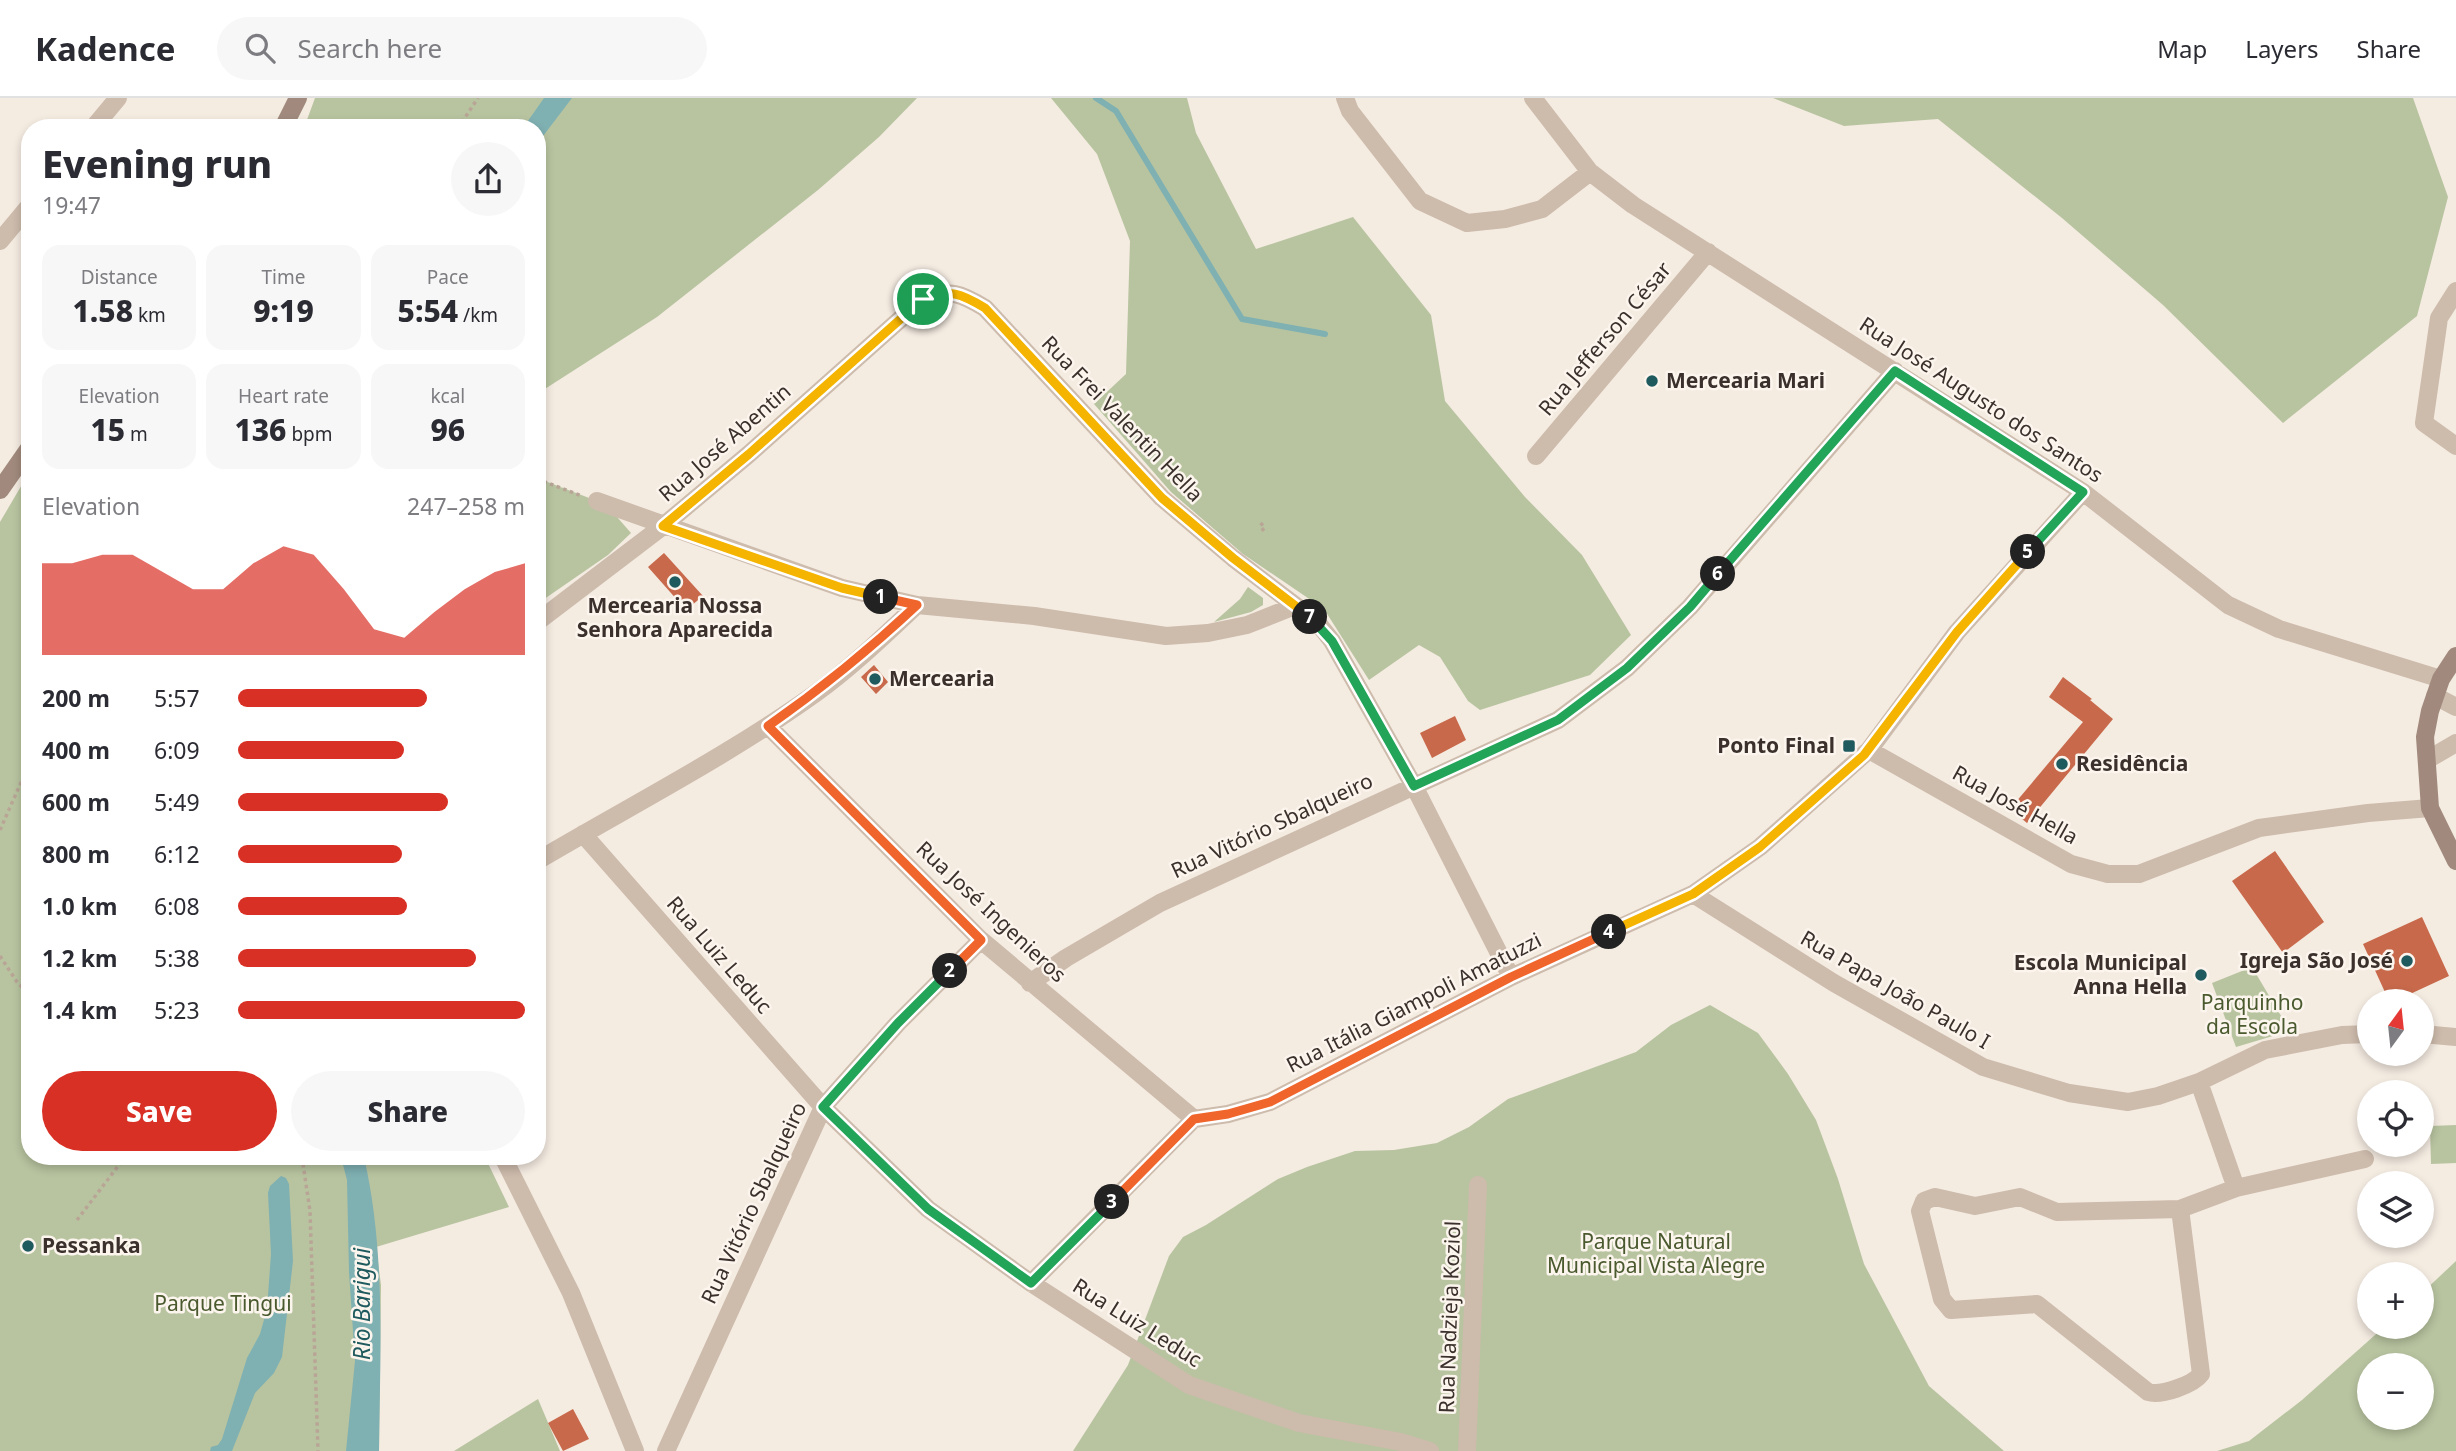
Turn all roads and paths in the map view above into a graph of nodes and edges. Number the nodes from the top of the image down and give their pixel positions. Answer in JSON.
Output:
{"nodes":[{"id":1,"x":118,"y":98,"type":"edge"},
{"id":2,"x":298,"y":98,"type":"edge"},
{"id":3,"x":478,"y":98,"type":"edge"},
{"id":4,"x":1345,"y":98,"type":"edge"},
{"id":5,"x":1533,"y":98,"type":"edge"},
{"id":6,"x":100,"y":119,"type":"edge"},
{"id":7,"x":288,"y":119,"type":"edge"},
{"id":8,"x":464,"y":119,"type":"edge"},
{"id":9,"x":1590,"y":172,"type":"junction"},
{"id":10,"x":21,"y":216,"type":"edge"},
{"id":11,"x":0,"y":240,"type":"edge"},
{"id":12,"x":1708,"y":252,"type":"junction"},
{"id":13,"x":2456,"y":291,"type":"edge"},
{"id":14,"x":938,"y":293,"type":"joint"},
{"id":15,"x":1895,"y":371,"type":"junction"},
{"id":16,"x":2456,"y":446,"type":"edge"},
{"id":17,"x":1536,"y":456,"type":"dead end"},
{"id":18,"x":21,"y":460,"type":"edge"},
{"id":19,"x":546,"y":483,"type":"edge"},
{"id":20,"x":0,"y":490,"type":"edge"},
{"id":21,"x":2083,"y":492,"type":"junction"},
{"id":22,"x":597,"y":501,"type":"joint"},
{"id":23,"x":1263,"y":523,"type":"dead end"},
{"id":24,"x":663,"y":526,"type":"junction"},
{"id":25,"x":1265,"y":532,"type":"dead end"},
{"id":26,"x":917,"y":605,"type":"junction"},
{"id":27,"x":1295,"y":606,"type":"junction"},
{"id":28,"x":546,"y":615,"type":"edge"},
{"id":29,"x":2456,"y":656,"type":"edge"},
{"id":30,"x":2438,"y":687,"type":"junction"},
{"id":31,"x":2456,"y":707,"type":"edge"},
{"id":32,"x":768,"y":726,"type":"junction"},
{"id":33,"x":2456,"y":743,"type":"edge"},
{"id":34,"x":1869,"y":750,"type":"junction"},
{"id":35,"x":2427,"y":760,"type":"junction"},
{"id":36,"x":21,"y":782,"type":"edge"},
{"id":37,"x":1414,"y":786,"type":"junction"},
{"id":38,"x":2430,"y":808,"type":"junction"},
{"id":39,"x":0,"y":830,"type":"edge"},
{"id":40,"x":583,"y":834,"type":"junction"},
{"id":41,"x":546,"y":856,"type":"edge"},
{"id":42,"x":2456,"y":861,"type":"edge"},
{"id":43,"x":1693,"y":894,"type":"junction"},
{"id":44,"x":981,"y":940,"type":"junction"},
{"id":45,"x":0,"y":956,"type":"edge"},
{"id":46,"x":1511,"y":977,"type":"junction"},
{"id":47,"x":1030,"y":984,"type":"junction"},
{"id":48,"x":21,"y":986,"type":"edge"},
{"id":49,"x":2357,"y":1034,"type":"edge"},
{"id":50,"x":2434,"y":1035,"type":"edge"},
{"id":51,"x":2456,"y":1037,"type":"edge"},
{"id":52,"x":2200,"y":1082,"type":"junction"},
{"id":53,"x":823,"y":1107,"type":"junction"},
{"id":54,"x":1194,"y":1119,"type":"junction"},
{"id":55,"x":2365,"y":1159,"type":"dead end"},
{"id":56,"x":119,"y":1165,"type":"edge"},
{"id":57,"x":303,"y":1165,"type":"edge"},
{"id":58,"x":507,"y":1165,"type":"edge"},
{"id":59,"x":1478,"y":1185,"type":"dead end"},
{"id":60,"x":2236,"y":1188,"type":"junction"},
{"id":61,"x":2180,"y":1209,"type":"junction"},
{"id":62,"x":77,"y":1220,"type":"dead end"},
{"id":63,"x":1031,"y":1283,"type":"junction"},
{"id":64,"x":318,"y":1451,"type":"edge"},
{"id":65,"x":635,"y":1451,"type":"edge"},
{"id":66,"x":666,"y":1451,"type":"edge"},
{"id":67,"x":1428,"y":1451,"type":"edge"},
{"id":68,"x":1467,"y":1451,"type":"edge"}],
"edges":[{"from":1,"to":6,"type":"street"},
{"from":2,"to":7,"type":"street"},
{"from":3,"to":8,"type":"path"},
{"from":4,"to":9,"type":"street"},
{"from":5,"to":9,"type":"street","name":"Rua José Augusto dos Santos"},
{"from":9,"to":12,"type":"street","name":"Rua José Augusto dos Santos"},
{"from":10,"to":11,"type":"street"},
{"from":12,"to":15,"type":"street","name":"Rua José Augusto dos Santos"},
{"from":12,"to":17,"type":"street","name":"Rua Jefferson César"},
{"from":13,"to":16,"type":"street"},
{"from":14,"to":24,"type":"street","name":"Rua José Abentin"},
{"from":14,"to":27,"type":"street","name":"Rua Frei Valentin Hella"},
{"from":15,"to":21,"type":"street","name":"Rua José Augusto dos Santos"},
{"from":15,"to":37,"type":"street","name":"Rua Vitório Sbalqueiro"},
{"from":18,"to":20,"type":"street"},
{"from":19,"to":22,"type":"path"},
{"from":21,"to":30,"type":"street","name":"Rua José Augusto dos Santos"},
{"from":21,"to":34,"type":"street","name":"Rua Itália Giampoli Amatuzzi"},
{"from":22,"to":24,"type":"street"},
{"from":23,"to":25,"type":"path"},
{"from":24,"to":26,"type":"street"},
{"from":24,"to":28,"type":"street","name":"Rua José Abentin"},
{"from":26,"to":27,"type":"street"},
{"from":26,"to":32,"type":"street"},
{"from":27,"to":37,"type":"street","name":"Rua Frei Valentin Hella"},
{"from":29,"to":30,"type":"street"},
{"from":30,"to":31,"type":"street","name":"Rua José Augusto dos Santos"},
{"from":30,"to":35,"type":"street"},
{"from":32,"to":40,"type":"street"},
{"from":32,"to":44,"type":"street","name":"Rua José Ingenieros"},
{"from":33,"to":35,"type":"street"},
{"from":34,"to":38,"type":"street","name":"Rua José Hella"},
{"from":34,"to":43,"type":"street","name":"Rua Itália Giampoli Amatuzzi"},
{"from":35,"to":38,"type":"street"},
{"from":36,"to":39,"type":"path"},
{"from":37,"to":46,"type":"street","name":"Rua Frei Valentin Hella"},
{"from":37,"to":47,"type":"street","name":"Rua Vitório Sbalqueiro"},
{"from":38,"to":42,"type":"street"},
{"from":40,"to":41,"type":"street"},
{"from":40,"to":53,"type":"street","name":"Rua Luiz Leduc"},
{"from":43,"to":46,"type":"street","name":"Rua Itália Giampoli Amatuzzi"},
{"from":43,"to":52,"type":"street","name":"Rua Papa João Paulo I"},
{"from":44,"to":47,"type":"street","name":"Rua José Ingenieros"},
{"from":44,"to":53,"type":"street","name":"Rua Vitório Sbalqueiro"},
{"from":45,"to":48,"type":"path"},
{"from":46,"to":54,"type":"street","name":"Rua Itália Giampoli Amatuzzi"},
{"from":47,"to":54,"type":"street","name":"Rua José Ingenieros"},
{"from":49,"to":52,"type":"street","name":"Rua Papa João Paulo I"},
{"from":50,"to":51,"type":"street"},
{"from":52,"to":60,"type":"street"},
{"from":53,"to":63,"type":"street","name":"Rua Luiz Leduc"},
{"from":53,"to":66,"type":"street","name":"Rua Vitório Sbalqueiro"},
{"from":54,"to":63,"type":"street"},
{"from":55,"to":60,"type":"street"},
{"from":56,"to":62,"type":"path"},
{"from":57,"to":64,"type":"path"},
{"from":58,"to":65,"type":"street"},
{"from":59,"to":68,"type":"street","name":"Rua Nadzieja Koziol"},
{"from":60,"to":61,"type":"street"},
{"from":61,"to":61,"type":"street"},
{"from":63,"to":67,"type":"street","name":"Rua Luiz Leduc"}]}
